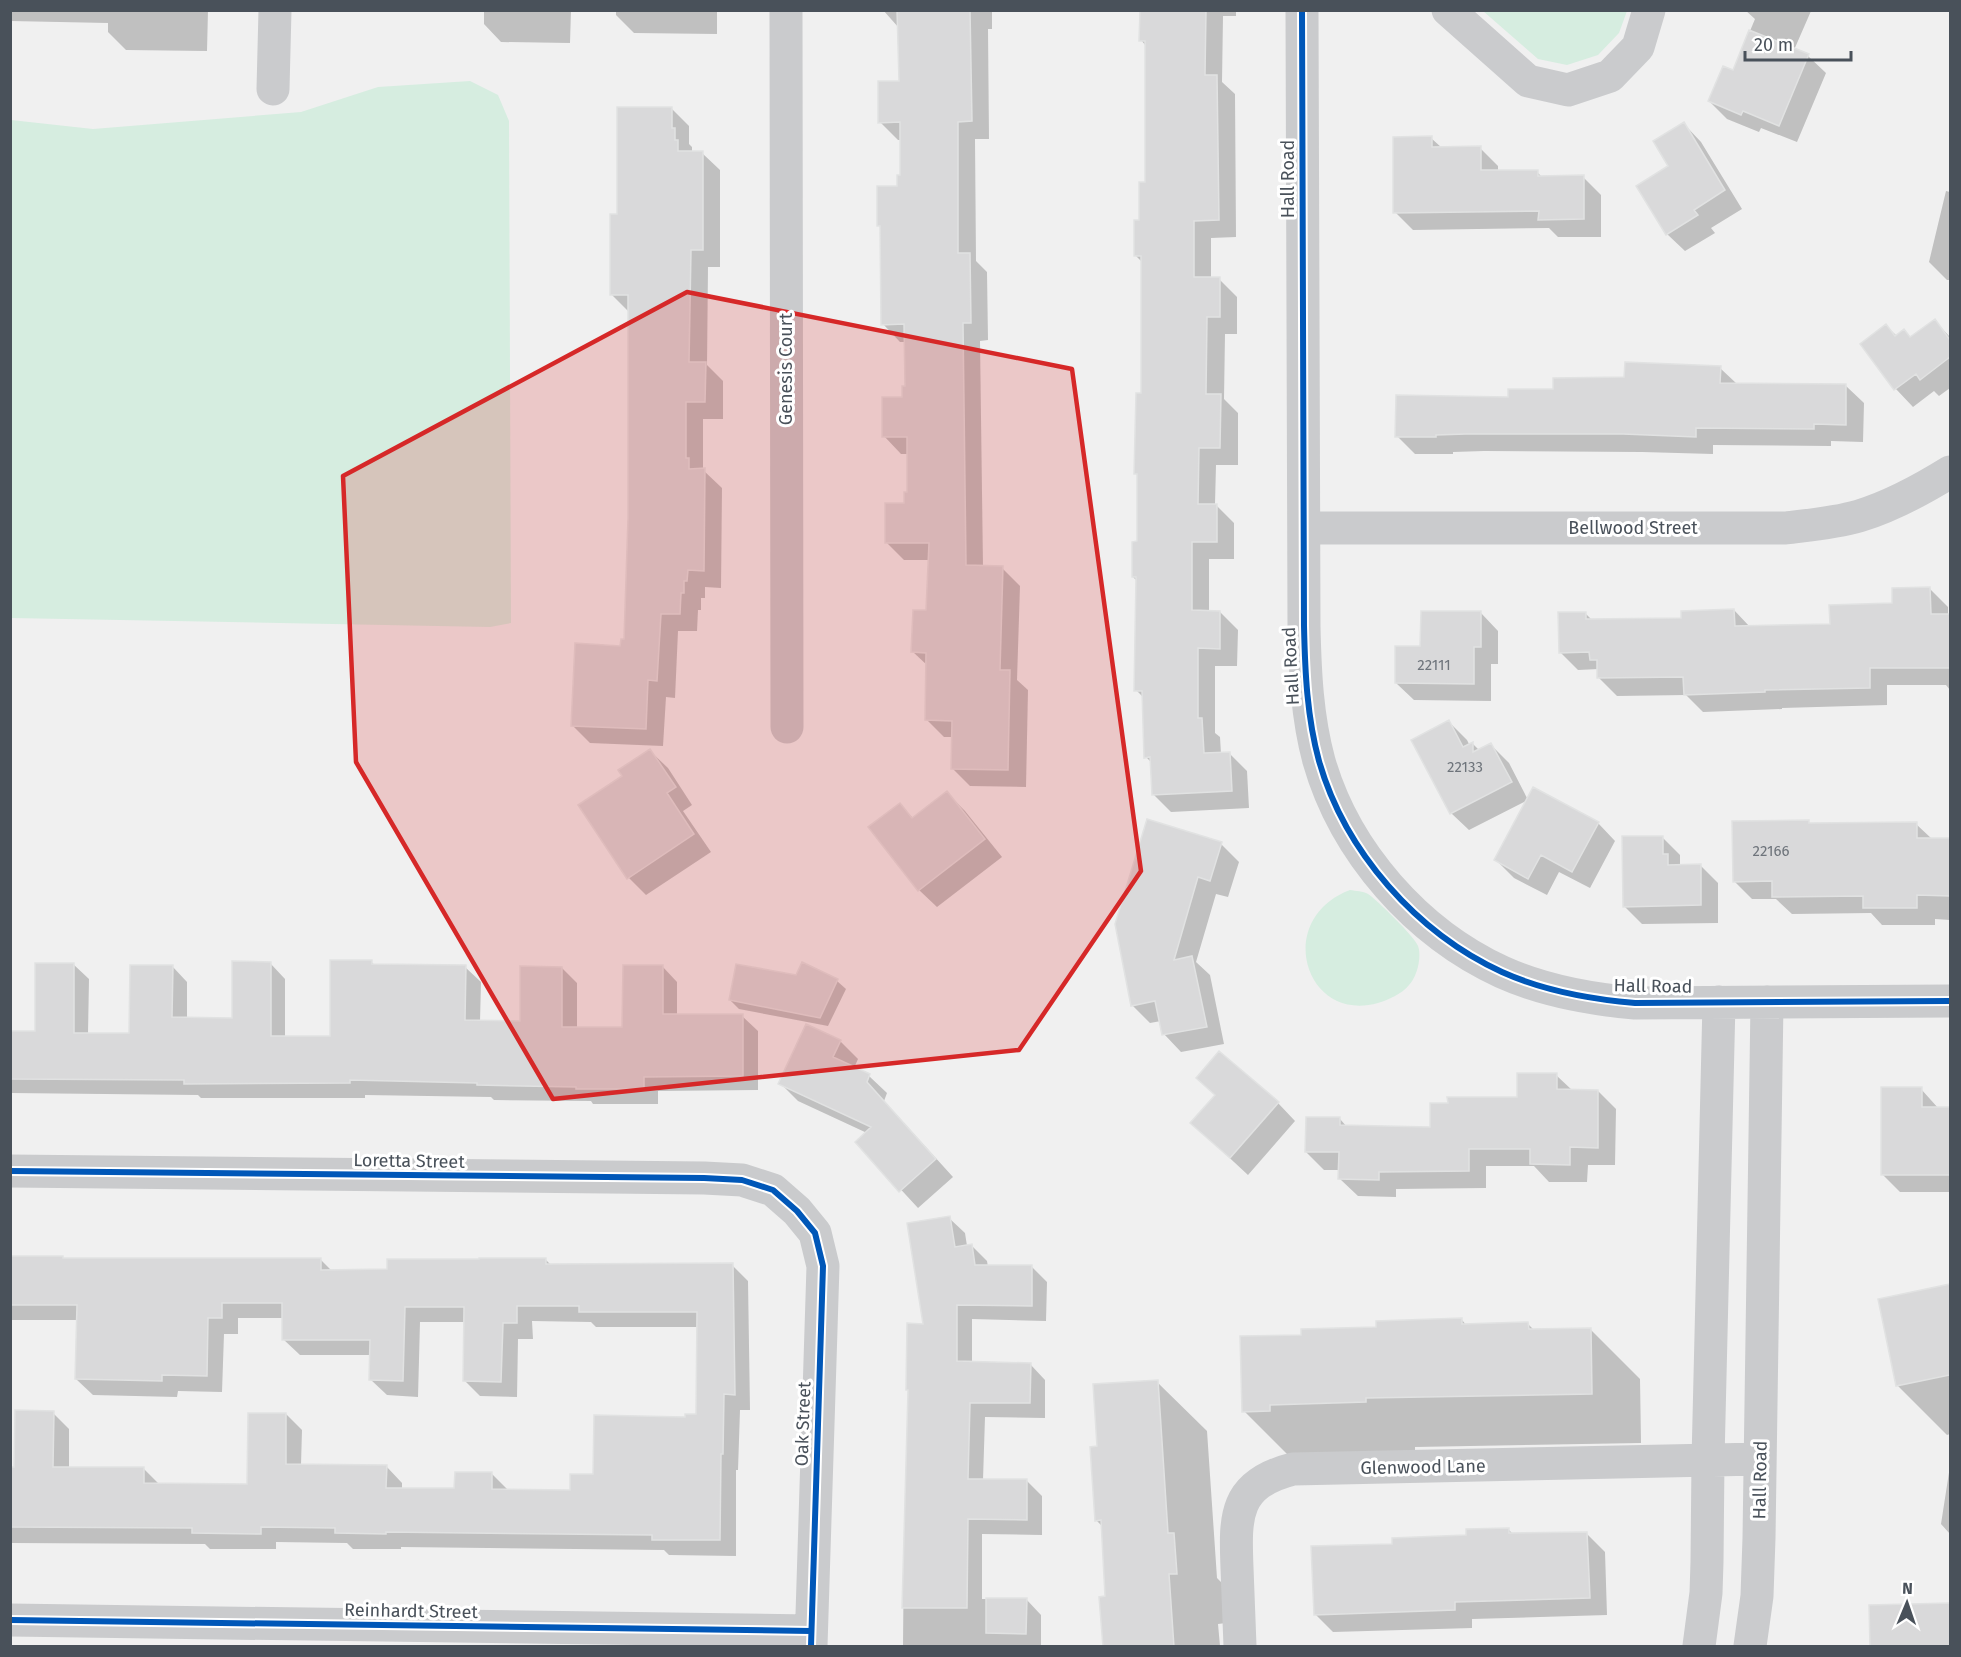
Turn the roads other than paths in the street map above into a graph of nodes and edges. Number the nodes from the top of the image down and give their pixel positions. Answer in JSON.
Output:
{"nodes":[{"id":1,"x":275,"y":10,"type":"edge"},
{"id":2,"x":786,"y":10,"type":"edge"},
{"id":3,"x":1302,"y":10,"type":"edge"},
{"id":4,"x":1448,"y":10,"type":"edge"},
{"id":5,"x":1649,"y":10,"type":"edge"},
{"id":6,"x":273,"y":89,"type":"dead end"},
{"id":7,"x":1950,"y":472,"type":"edge"},
{"id":8,"x":1304,"y":528,"type":"junction"},
{"id":9,"x":787,"y":727,"type":"dead end"},
{"id":10,"x":1950,"y":1001,"type":"edge"},
{"id":11,"x":1719,"y":1002,"type":"junction"},
{"id":12,"x":1767,"y":1002,"type":"junction"},
{"id":13,"x":10,"y":1171,"type":"edge"},
{"id":14,"x":797,"y":1211,"type":"joint"},
{"id":15,"x":1760,"y":1459,"type":"junction"},
{"id":16,"x":1708,"y":1460,"type":"junction"},
{"id":17,"x":10,"y":1620,"type":"edge"},
{"id":18,"x":811,"y":1639,"type":"edge"},
{"id":19,"x":1240,"y":1647,"type":"edge"},
{"id":20,"x":1699,"y":1647,"type":"edge"},
{"id":21,"x":1750,"y":1647,"type":"edge"}],
"edges":[{"from":1,"to":6,"type":"street"},
{"from":2,"to":9,"type":"street","name":"Genesis Court"},
{"from":3,"to":8,"type":"street","name":"Hall Road"},
{"from":4,"to":5,"type":"street"},
{"from":7,"to":8,"type":"street","name":"Bellwood Street"},
{"from":8,"to":11,"type":"street","name":"Hall Road"},
{"from":10,"to":12,"type":"street"},
{"from":11,"to":12,"type":"street","name":"Hall Road"},
{"from":11,"to":16,"type":"street"},
{"from":12,"to":15,"type":"street","name":"Hall Road"},
{"from":13,"to":14,"type":"street","name":"Loretta Street"},
{"from":14,"to":18,"type":"street","name":"Oak Street"},
{"from":15,"to":16,"type":"street","name":"Glenwood Lane"},
{"from":15,"to":21,"type":"street","name":"Hall Road"},
{"from":16,"to":19,"type":"street","name":"Glenwood Lane"},
{"from":16,"to":20,"type":"street"},
{"from":17,"to":18,"type":"street","name":"Reinhardt Street"}]}
